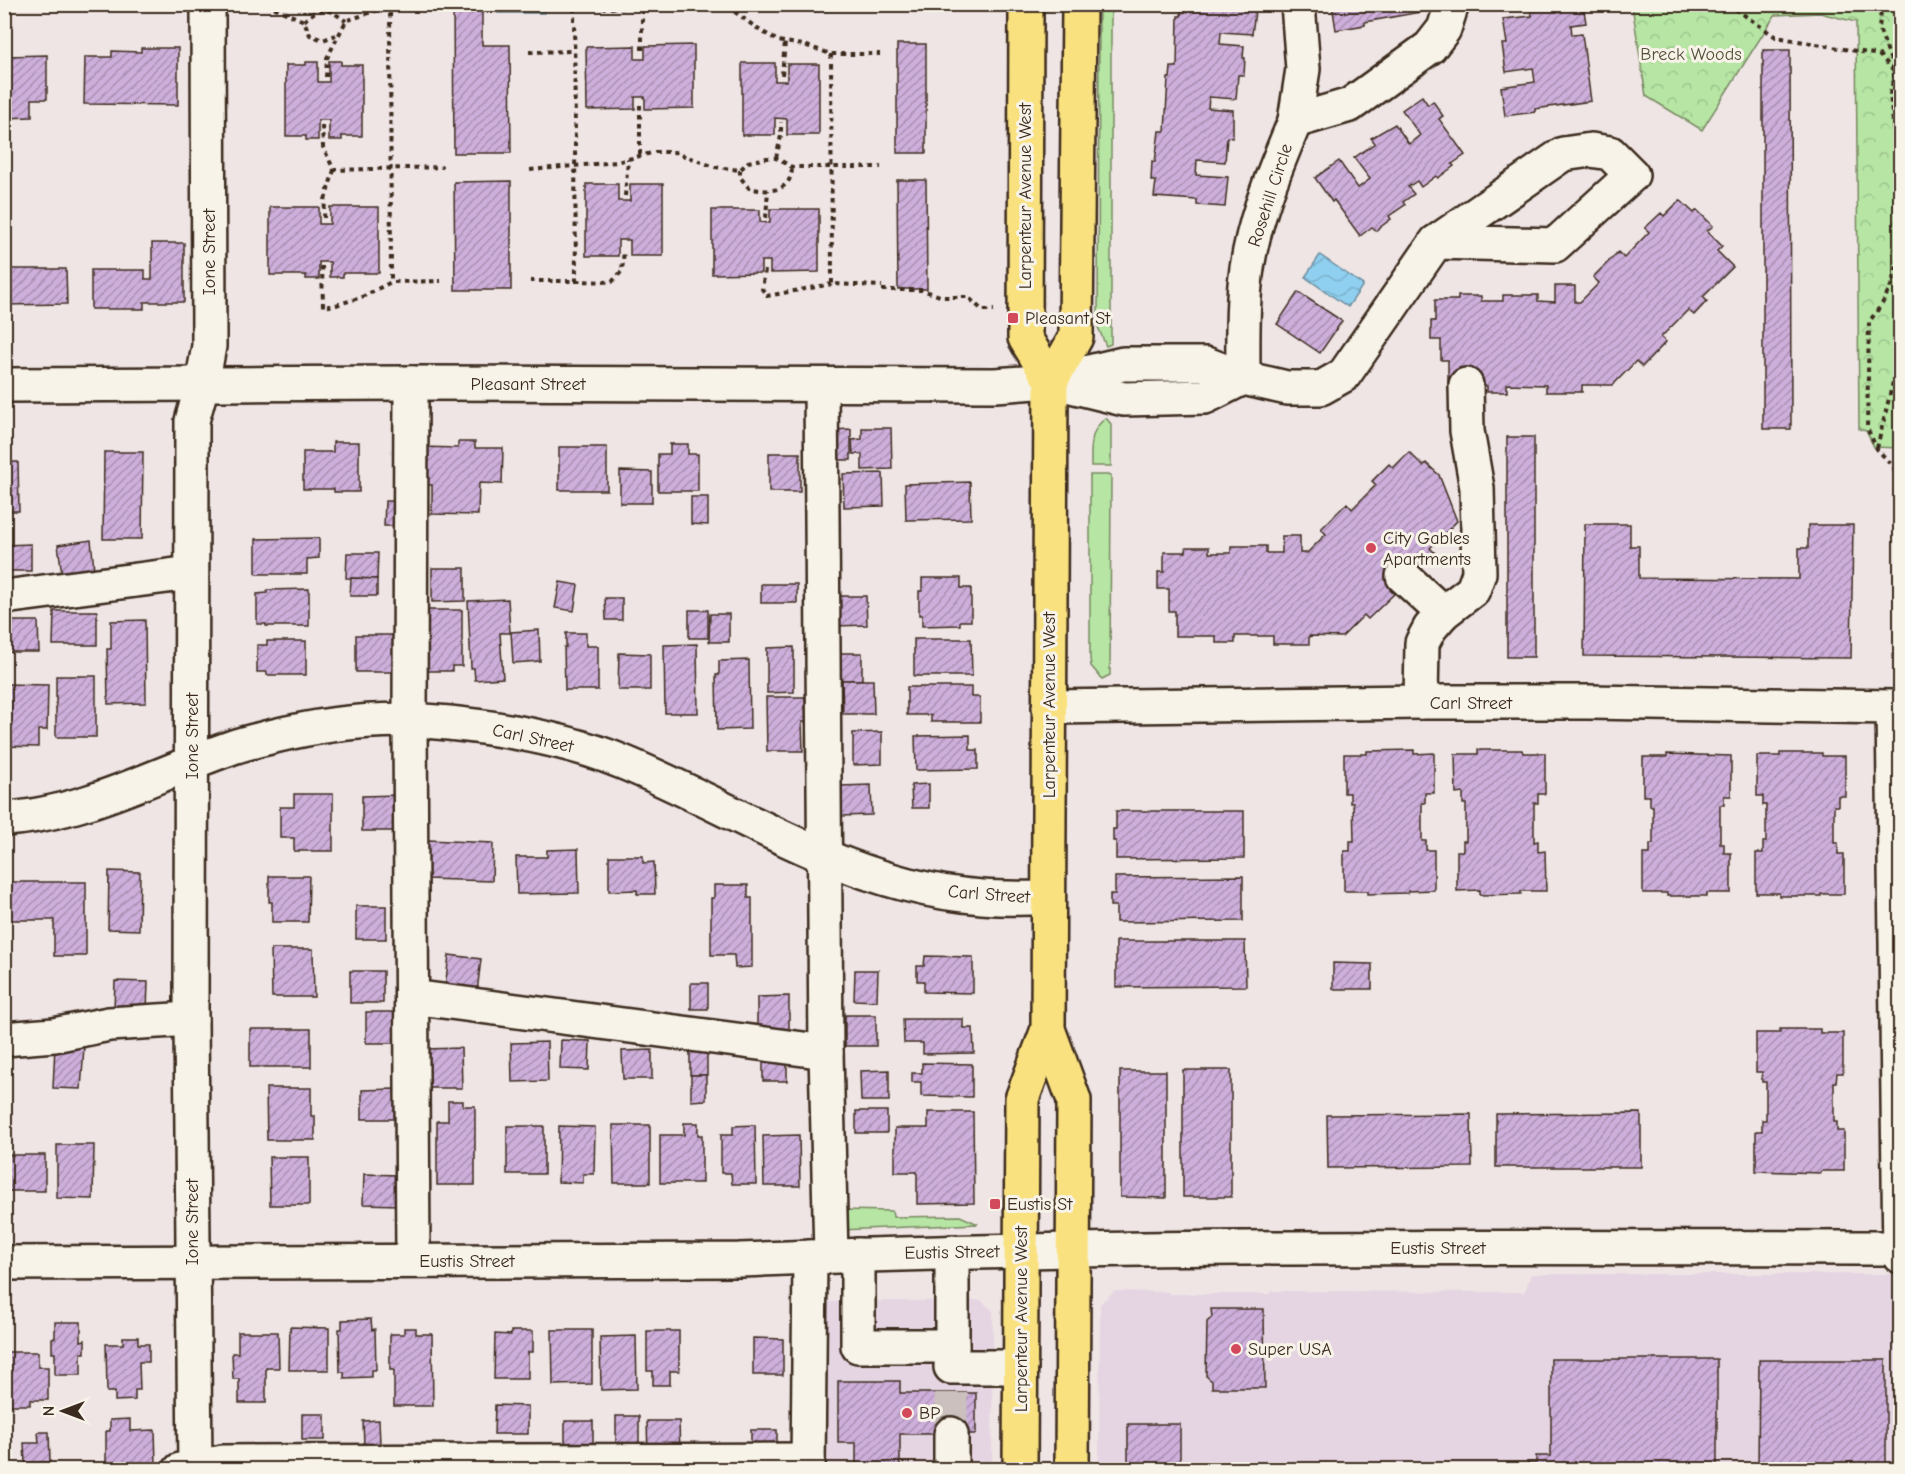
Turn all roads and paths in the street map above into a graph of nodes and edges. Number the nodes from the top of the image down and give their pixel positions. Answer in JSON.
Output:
{"nodes":[{"id":1,"x":208,"y":4,"type":"edge"},
{"id":2,"x":266,"y":4,"type":"edge"},
{"id":3,"x":560,"y":4,"type":"edge"},
{"id":4,"x":1026,"y":4,"type":"edge"},
{"id":5,"x":1079,"y":4,"type":"edge"},
{"id":6,"x":1298,"y":4,"type":"edge"},
{"id":7,"x":1452,"y":4,"type":"edge"},
{"id":8,"x":1728,"y":4,"type":"edge"},
{"id":9,"x":1882,"y":4,"type":"edge"},
{"id":10,"x":389,"y":5,"type":"edge"},
{"id":11,"x":440,"y":6,"type":"edge"},
{"id":12,"x":728,"y":6,"type":"edge"},
{"id":13,"x":323,"y":7,"type":"edge"},
{"id":14,"x":642,"y":7,"type":"junction"},
{"id":15,"x":574,"y":8,"type":"junction"},
{"id":16,"x":304,"y":21,"type":"junction"},
{"id":17,"x":346,"y":21,"type":"junction"},
{"id":18,"x":1900,"y":28,"type":"edge"},
{"id":19,"x":337,"y":35,"type":"junction"},
{"id":20,"x":785,"y":42,"type":"junction"},
{"id":21,"x":642,"y":50,"type":"dead end"},
{"id":22,"x":574,"y":51,"type":"junction"},
{"id":23,"x":529,"y":52,"type":"dead end"},
{"id":24,"x":831,"y":54,"type":"junction"},
{"id":25,"x":880,"y":54,"type":"dead end"},
{"id":26,"x":1895,"y":72,"type":"junction"},
{"id":27,"x":782,"y":75,"type":"dead end"},
{"id":28,"x":326,"y":77,"type":"dead end"},
{"id":29,"x":1900,"y":77,"type":"edge"},
{"id":30,"x":640,"y":105,"type":"dead end"},
{"id":31,"x":782,"y":122,"type":"dead end"},
{"id":32,"x":1295,"y":122,"type":"junction"},
{"id":33,"x":322,"y":126,"type":"dead end"},
{"id":34,"x":640,"y":156,"type":"junction"},
{"id":35,"x":776,"y":158,"type":"junction"},
{"id":36,"x":628,"y":159,"type":"junction"},
{"id":37,"x":575,"y":164,"type":"junction"},
{"id":38,"x":443,"y":167,"type":"dead end"},
{"id":39,"x":792,"y":167,"type":"junction"},
{"id":40,"x":881,"y":167,"type":"dead end"},
{"id":41,"x":390,"y":168,"type":"junction"},
{"id":42,"x":831,"y":168,"type":"junction"},
{"id":43,"x":334,"y":170,"type":"junction"},
{"id":44,"x":530,"y":170,"type":"dead end"},
{"id":45,"x":740,"y":170,"type":"junction"},
{"id":46,"x":768,"y":190,"type":"junction"},
{"id":47,"x":1900,"y":194,"type":"edge"},
{"id":48,"x":626,"y":196,"type":"dead end"},
{"id":49,"x":324,"y":218,"type":"dead end"},
{"id":50,"x":766,"y":218,"type":"dead end"},
{"id":51,"x":1436,"y":242,"type":"junction"},
{"id":52,"x":1900,"y":249,"type":"edge"},
{"id":53,"x":624,"y":250,"type":"dead end"},
{"id":54,"x":322,"y":266,"type":"dead end"},
{"id":55,"x":765,"y":270,"type":"dead end"},
{"id":56,"x":441,"y":281,"type":"dead end"},
{"id":57,"x":530,"y":281,"type":"dead end"},
{"id":58,"x":576,"y":281,"type":"junction"},
{"id":59,"x":391,"y":282,"type":"junction"},
{"id":60,"x":832,"y":284,"type":"junction"},
{"id":61,"x":994,"y":310,"type":"dead end"},
{"id":62,"x":1900,"y":353,"type":"edge"},
{"id":63,"x":1243,"y":378,"type":"junction"},
{"id":64,"x":1051,"y":381,"type":"junction"},
{"id":65,"x":411,"y":383,"type":"junction"},
{"id":66,"x":4,"y":385,"type":"edge"},
{"id":67,"x":202,"y":385,"type":"junction"},
{"id":68,"x":821,"y":385,"type":"junction"},
{"id":69,"x":1466,"y":385,"type":"dead end"},
{"id":70,"x":1877,"y":449,"type":"junction"},
{"id":71,"x":1900,"y":493,"type":"edge"},
{"id":72,"x":191,"y":573,"type":"junction"},
{"id":73,"x":1403,"y":576,"type":"dead end"},
{"id":74,"x":4,"y":597,"type":"edge"},
{"id":75,"x":1443,"y":613,"type":"junction"},
{"id":76,"x":1421,"y":702,"type":"junction"},
{"id":77,"x":1049,"y":706,"type":"junction"},
{"id":78,"x":410,"y":719,"type":"junction"},
{"id":79,"x":192,"y":764,"type":"junction"},
{"id":80,"x":4,"y":819,"type":"edge"},
{"id":81,"x":824,"y":857,"type":"junction"},
{"id":82,"x":1048,"y":898,"type":"junction"},
{"id":83,"x":412,"y":997,"type":"junction"},
{"id":84,"x":191,"y":1019,"type":"junction"},
{"id":85,"x":1048,"y":1029,"type":"junction"},
{"id":86,"x":4,"y":1039,"type":"edge"},
{"id":87,"x":826,"y":1052,"type":"junction"},
{"id":88,"x":1900,"y":1248,"type":"edge"},
{"id":89,"x":1074,"y":1250,"type":"junction"},
{"id":90,"x":1021,"y":1251,"type":"junction"},
{"id":91,"x":952,"y":1252,"type":"junction"},
{"id":92,"x":833,"y":1256,"type":"junction"},
{"id":93,"x":1900,"y":1256,"type":"edge"},
{"id":94,"x":412,"y":1261,"type":"junction"},
{"id":95,"x":4,"y":1263,"type":"edge"},
{"id":96,"x":192,"y":1263,"type":"junction"},
{"id":97,"x":1021,"y":1367,"type":"junction"},
{"id":98,"x":951,"y":1369,"type":"junction"},
{"id":99,"x":951,"y":1434,"type":"tunnel mouth"},
{"id":100,"x":808,"y":1465,"type":"edge"},
{"id":101,"x":190,"y":1469,"type":"edge"},
{"id":102,"x":951,"y":1470,"type":"edge"},
{"id":103,"x":1020,"y":1470,"type":"edge"},
{"id":104,"x":1072,"y":1470,"type":"edge"}],
"edges":[{"from":1,"to":67,"type":"street","name":"Ione Street"},
{"from":2,"to":16,"type":"path"},
{"from":3,"to":15,"type":"path"},
{"from":4,"to":64,"type":"main road","name":"Larpenteur Avenue West"},
{"from":5,"to":64,"type":"main road","name":"Larpenteur Avenue West"},
{"from":6,"to":32,"type":"street","name":"Rosehill Circle"},
{"from":7,"to":32,"type":"street","name":"Rosehill Circle"},
{"from":8,"to":26,"type":"path"},
{"from":9,"to":26,"type":"path"},
{"from":10,"to":11,"type":"path"},
{"from":10,"to":17,"type":"path"},
{"from":10,"to":41,"type":"path"},
{"from":12,"to":14,"type":"path"},
{"from":12,"to":20,"type":"path"},
{"from":13,"to":16,"type":"path"},
{"from":13,"to":17,"type":"path"},
{"from":14,"to":15,"type":"path"},
{"from":14,"to":21,"type":"path"},
{"from":15,"to":22,"type":"path"},
{"from":16,"to":19,"type":"path"},
{"from":17,"to":19,"type":"path"},
{"from":18,"to":26,"type":"path"},
{"from":19,"to":28,"type":"path"},
{"from":20,"to":24,"type":"path"},
{"from":20,"to":27,"type":"path"},
{"from":22,"to":23,"type":"path"},
{"from":22,"to":37,"type":"path"},
{"from":24,"to":25,"type":"path"},
{"from":24,"to":42,"type":"path"},
{"from":26,"to":29,"type":"path"},
{"from":26,"to":47,"type":"path"},
{"from":30,"to":34,"type":"path"},
{"from":31,"to":35,"type":"path"},
{"from":32,"to":63,"type":"street","name":"Rosehill Circle"},
{"from":33,"to":43,"type":"path"},
{"from":34,"to":36,"type":"path"},
{"from":34,"to":45,"type":"path"},
{"from":35,"to":39,"type":"path"},
{"from":35,"to":45,"type":"path"},
{"from":36,"to":37,"type":"path"},
{"from":36,"to":48,"type":"path"},
{"from":37,"to":44,"type":"path"},
{"from":37,"to":58,"type":"path"},
{"from":38,"to":41,"type":"path"},
{"from":39,"to":42,"type":"path"},
{"from":39,"to":46,"type":"path"},
{"from":40,"to":42,"type":"path"},
{"from":41,"to":43,"type":"path"},
{"from":41,"to":59,"type":"path"},
{"from":42,"to":60,"type":"path"},
{"from":43,"to":49,"type":"path"},
{"from":45,"to":46,"type":"path"},
{"from":46,"to":50,"type":"path"},
{"from":51,"to":51,"type":"street"},
{"from":51,"to":63,"type":"street","name":"Pleasant Street"},
{"from":52,"to":70,"type":"path"},
{"from":53,"to":58,"type":"path"},
{"from":54,"to":59,"type":"path"},
{"from":55,"to":60,"type":"path"},
{"from":56,"to":59,"type":"path"},
{"from":57,"to":58,"type":"path"},
{"from":60,"to":61,"type":"path"},
{"from":62,"to":70,"type":"path"},
{"from":63,"to":64,"type":"street","name":"Pleasant Street"},
{"from":64,"to":68,"type":"street","name":"Pleasant Street"},
{"from":64,"to":77,"type":"main road","name":"Larpenteur Avenue West"},
{"from":65,"to":67,"type":"street","name":"Pleasant Street"},
{"from":65,"to":68,"type":"street","name":"Pleasant Street"},
{"from":65,"to":78,"type":"street"},
{"from":66,"to":67,"type":"street","name":"Pleasant Street"},
{"from":67,"to":72,"type":"street","name":"Ione Street"},
{"from":68,"to":81,"type":"street"},
{"from":69,"to":75,"type":"street"},
{"from":70,"to":71,"type":"path"},
{"from":72,"to":74,"type":"street"},
{"from":72,"to":79,"type":"street","name":"Ione Street"},
{"from":73,"to":75,"type":"street"},
{"from":75,"to":76,"type":"street"},
{"from":76,"to":77,"type":"street","name":"Carl Street"},
{"from":76,"to":88,"type":"street","name":"Carl Street"},
{"from":77,"to":82,"type":"main road","name":"Larpenteur Avenue West"},
{"from":78,"to":79,"type":"street","name":"Carl Street"},
{"from":78,"to":81,"type":"street","name":"Carl Street"},
{"from":78,"to":83,"type":"street"},
{"from":79,"to":80,"type":"street","name":"Carl Street"},
{"from":79,"to":84,"type":"street","name":"Ione Street"},
{"from":81,"to":82,"type":"street","name":"Carl Street"},
{"from":81,"to":87,"type":"street"},
{"from":82,"to":85,"type":"main road","name":"Larpenteur Avenue West"},
{"from":83,"to":87,"type":"street"},
{"from":83,"to":94,"type":"street"},
{"from":84,"to":86,"type":"street"},
{"from":84,"to":96,"type":"street","name":"Ione Street"},
{"from":85,"to":89,"type":"main road","name":"Larpenteur Avenue West"},
{"from":85,"to":90,"type":"main road","name":"Larpenteur Avenue West"},
{"from":87,"to":92,"type":"street"},
{"from":88,"to":89,"type":"street","name":"Eustis Street"},
{"from":88,"to":93,"type":"street"},
{"from":89,"to":90,"type":"street","name":"Eustis Street"},
{"from":89,"to":104,"type":"main road","name":"Larpenteur Avenue West"},
{"from":90,"to":91,"type":"street","name":"Eustis Street"},
{"from":90,"to":97,"type":"main road","name":"Larpenteur Avenue West"},
{"from":91,"to":92,"type":"street","name":"Eustis Street"},
{"from":91,"to":98,"type":"street"},
{"from":92,"to":94,"type":"street","name":"Eustis Street"},
{"from":92,"to":98,"type":"street"},
{"from":92,"to":100,"type":"street"},
{"from":94,"to":96,"type":"street","name":"Eustis Street"},
{"from":95,"to":96,"type":"street","name":"Eustis Street"},
{"from":96,"to":101,"type":"street","name":"Ione Street"},
{"from":97,"to":98,"type":"street"},
{"from":97,"to":103,"type":"main road","name":"Larpenteur Avenue West"},
{"from":99,"to":102,"type":"street"},
{"from":100,"to":101,"type":"street"}]}
